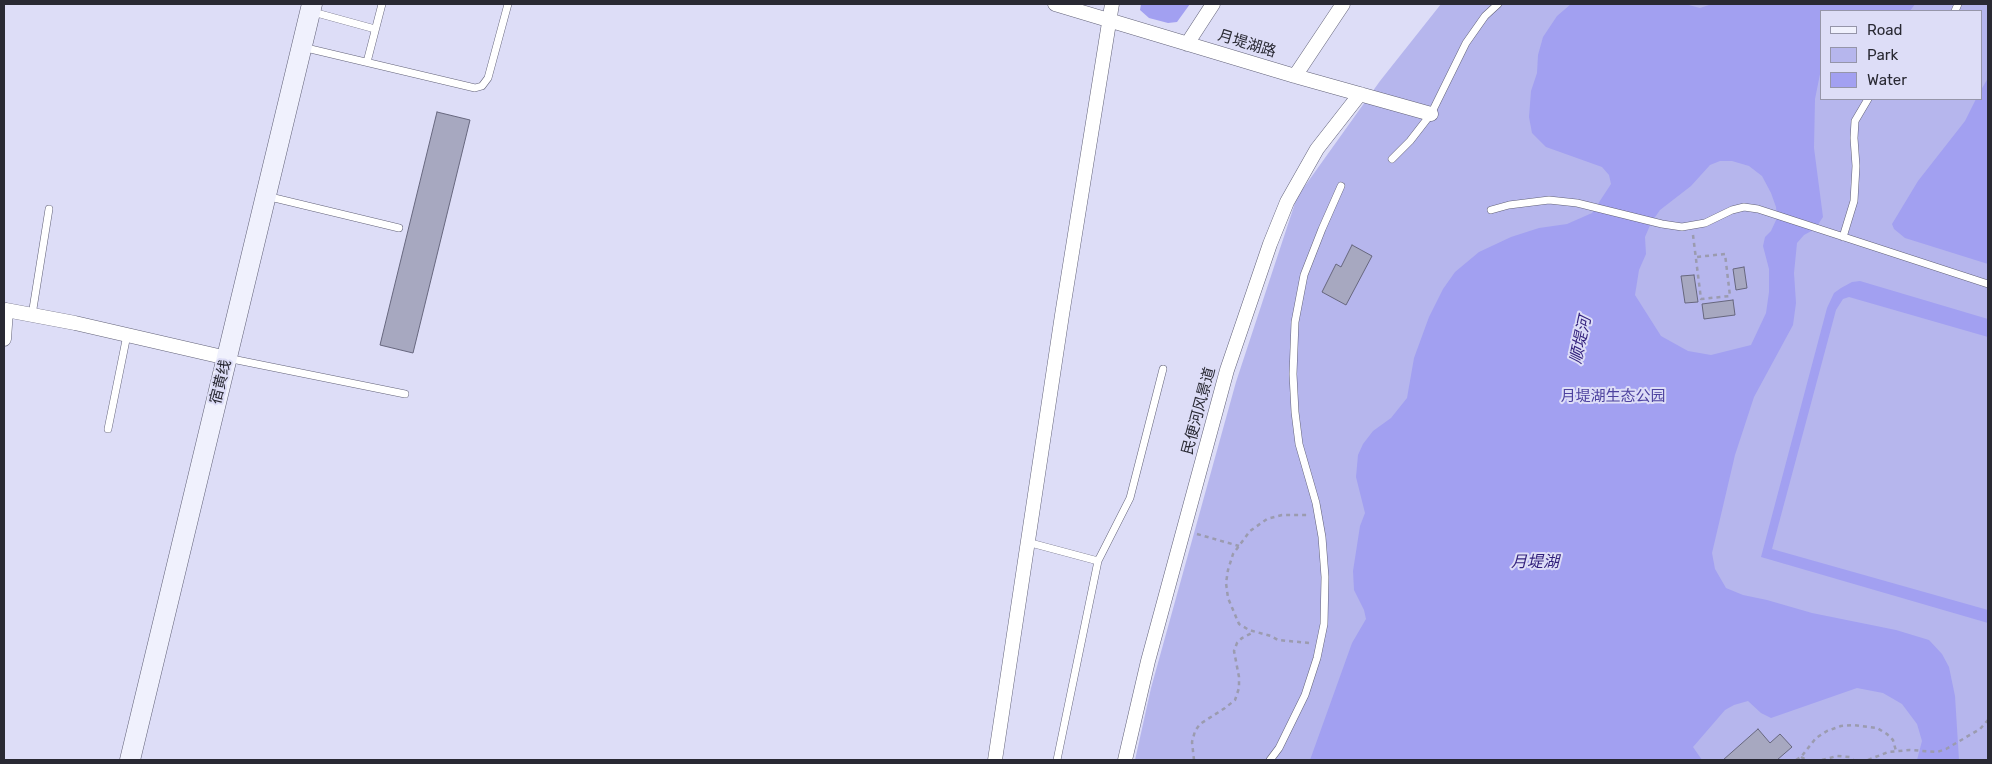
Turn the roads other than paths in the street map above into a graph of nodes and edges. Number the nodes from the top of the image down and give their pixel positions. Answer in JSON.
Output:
{"nodes":[{"id":1,"x":382,"y":4,"type":"edge"},
{"id":2,"x":508,"y":4,"type":"edge"},
{"id":3,"x":1055,"y":4,"type":"edge"},
{"id":4,"x":1112,"y":4,"type":"edge"},
{"id":5,"x":1213,"y":4,"type":"edge"},
{"id":6,"x":1343,"y":4,"type":"edge"},
{"id":7,"x":1498,"y":4,"type":"edge"},
{"id":8,"x":311,"y":7,"type":"edge"},
{"id":9,"x":1110,"y":20,"type":"junction"},
{"id":10,"x":375,"y":29,"type":"junction"},
{"id":11,"x":1187,"y":44,"type":"junction"},
{"id":12,"x":302,"y":46,"type":"junction"},
{"id":13,"x":367,"y":62,"type":"junction"},
{"id":14,"x":1295,"y":76,"type":"junction"},
{"id":15,"x":1360,"y":94,"type":"junction"},
{"id":16,"x":1867,"y":100,"type":"edge"},
{"id":17,"x":1431,"y":114,"type":"junction"},
{"id":18,"x":1392,"y":159,"type":"dead end"},
{"id":19,"x":1341,"y":186,"type":"dead end"},
{"id":20,"x":266,"y":196,"type":"junction"},
{"id":21,"x":49,"y":209,"type":"dead end"},
{"id":22,"x":1491,"y":210,"type":"dead end"},
{"id":23,"x":399,"y":228,"type":"dead end"},
{"id":24,"x":1843,"y":238,"type":"junction"},
{"id":25,"x":1988,"y":284,"type":"edge"},
{"id":26,"x":5,"y":310,"type":"edge"},
{"id":27,"x":32,"y":315,"type":"junction"},
{"id":28,"x":127,"y":335,"type":"junction"},
{"id":29,"x":4,"y":339,"type":"edge"},
{"id":30,"x":227,"y":358,"type":"junction"},
{"id":31,"x":1163,"y":369,"type":"dead end"},
{"id":32,"x":405,"y":394,"type":"dead end"},
{"id":33,"x":108,"y":428,"type":"dead end"},
{"id":34,"x":1028,"y":542,"type":"junction"},
{"id":35,"x":1098,"y":561,"type":"junction"},
{"id":36,"x":130,"y":760,"type":"edge"},
{"id":37,"x":995,"y":760,"type":"edge"},
{"id":38,"x":1057,"y":760,"type":"edge"},
{"id":39,"x":1125,"y":760,"type":"edge"},
{"id":40,"x":1270,"y":760,"type":"edge"}],
"edges":[{"from":1,"to":10,"type":"lane"},
{"from":2,"to":13,"type":"lane"},
{"from":3,"to":9,"type":"street","name":"月堤湖路"},
{"from":4,"to":9,"type":"street"},
{"from":5,"to":11,"type":"street"},
{"from":6,"to":14,"type":"street"},
{"from":7,"to":17,"type":"lane"},
{"from":8,"to":10,"type":"lane"},
{"from":8,"to":12,"type":"main road","name":"宿黄线"},
{"from":9,"to":11,"type":"street","name":"月堤湖路"},
{"from":9,"to":34,"type":"street"},
{"from":10,"to":13,"type":"lane"},
{"from":11,"to":14,"type":"street","name":"月堤湖路"},
{"from":12,"to":13,"type":"lane"},
{"from":12,"to":20,"type":"main road","name":"宿黄线"},
{"from":14,"to":15,"type":"street","name":"月堤湖路"},
{"from":15,"to":17,"type":"street","name":"月堤湖路"},
{"from":15,"to":39,"type":"street","name":"民便河风景道"},
{"from":16,"to":24,"type":"lane"},
{"from":17,"to":18,"type":"lane"},
{"from":19,"to":40,"type":"lane"},
{"from":20,"to":23,"type":"lane"},
{"from":20,"to":30,"type":"main road","name":"宿黄线"},
{"from":21,"to":27,"type":"lane"},
{"from":22,"to":24,"type":"lane"},
{"from":24,"to":25,"type":"lane"},
{"from":26,"to":27,"type":"street"},
{"from":26,"to":29,"type":"street"},
{"from":27,"to":28,"type":"street"},
{"from":28,"to":30,"type":"street"},
{"from":28,"to":33,"type":"lane"},
{"from":30,"to":32,"type":"lane"},
{"from":30,"to":36,"type":"main road","name":"宿黄线"},
{"from":31,"to":35,"type":"lane"},
{"from":34,"to":35,"type":"lane"},
{"from":34,"to":37,"type":"street"},
{"from":35,"to":38,"type":"lane"}]}
